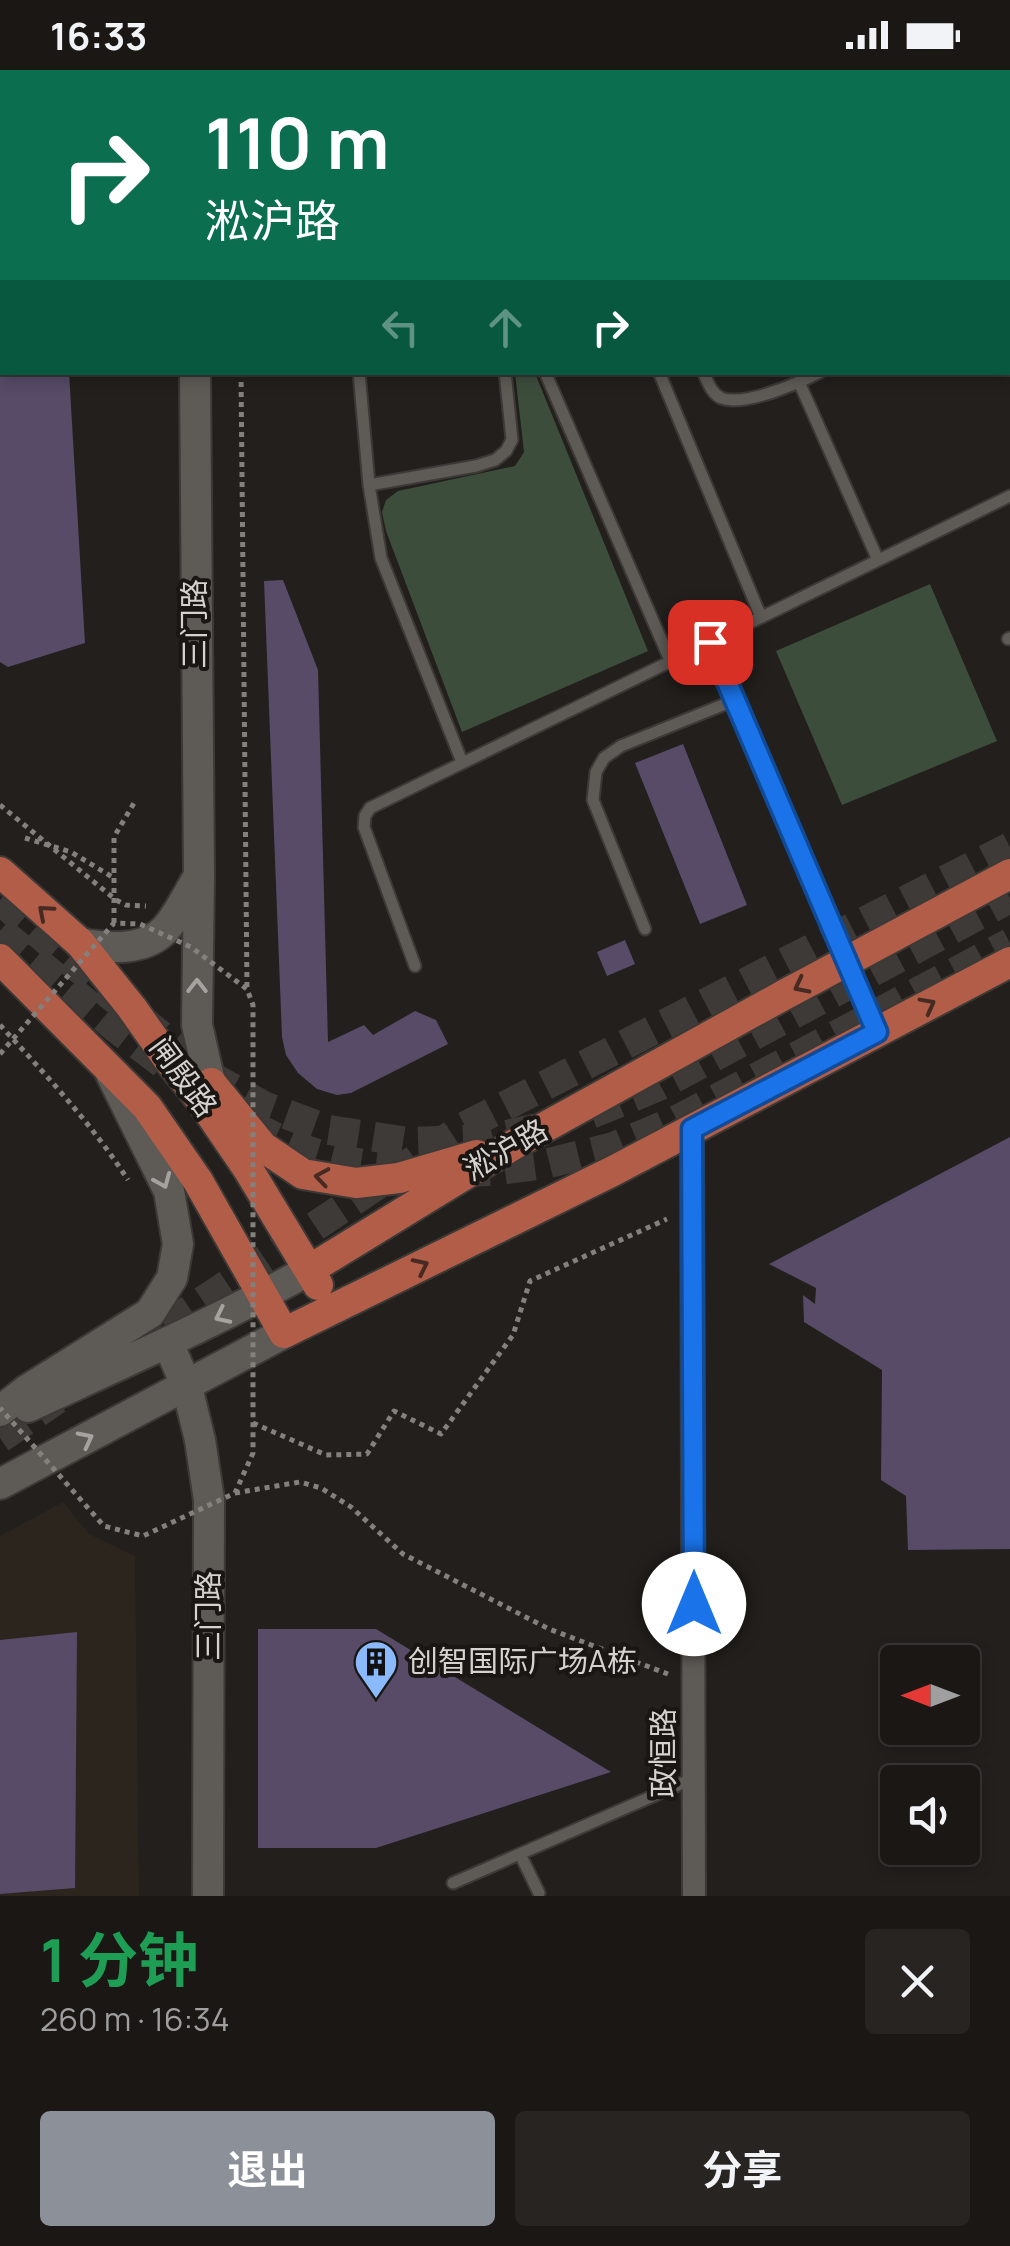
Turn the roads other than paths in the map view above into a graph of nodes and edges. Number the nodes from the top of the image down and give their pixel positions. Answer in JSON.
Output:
{"nodes":[{"id":1,"x":195,"y":375,"type":"edge"},
{"id":2,"x":359,"y":375,"type":"edge"},
{"id":3,"x":505,"y":375,"type":"edge"},
{"id":4,"x":546,"y":375,"type":"edge"},
{"id":5,"x":660,"y":375,"type":"edge"},
{"id":6,"x":705,"y":375,"type":"edge"},
{"id":7,"x":814,"y":375,"type":"edge"},
{"id":8,"x":800,"y":382,"type":"junction"},
{"id":9,"x":368,"y":485,"type":"junction"},
{"id":10,"x":1010,"y":496,"type":"edge"},
{"id":11,"x":878,"y":560,"type":"junction"},
{"id":12,"x":761,"y":617,"type":"junction"},
{"id":13,"x":710,"y":642,"type":"junction"},
{"id":14,"x":670,"y":660,"type":"junction"},
{"id":15,"x":734,"y":700,"type":"junction"},
{"id":16,"x":462,"y":762,"type":"junction"},
{"id":17,"x":0,"y":872,"type":"edge"},
{"id":18,"x":1010,"y":874,"type":"edge"},
{"id":19,"x":193,"y":886,"type":"junction"},
{"id":20,"x":645,"y":929,"type":"dead end"},
{"id":21,"x":80,"y":942,"type":"junction"},
{"id":22,"x":0,"y":958,"type":"edge"},
{"id":23,"x":848,"y":962,"type":"junction"},
{"id":24,"x":1010,"y":962,"type":"edge"},
{"id":25,"x":415,"y":966,"type":"dead end"},
{"id":26,"x":132,"y":1008,"type":"junction"},
{"id":27,"x":877,"y":1032,"type":"junction"},
{"id":28,"x":105,"y":1062,"type":"junction"},
{"id":29,"x":210,"y":1082,"type":"junction"},
{"id":30,"x":692,"y":1129,"type":"junction"},
{"id":31,"x":518,"y":1142,"type":"junction"},
{"id":32,"x":248,"y":1169,"type":"junction"},
{"id":33,"x":308,"y":1270,"type":"junction"},
{"id":34,"x":262,"y":1296,"type":"junction"},
{"id":35,"x":334,"y":1309,"type":"junction"},
{"id":36,"x":284,"y":1333,"type":"junction"},
{"id":37,"x":168,"y":1342,"type":"junction"},
{"id":38,"x":187,"y":1387,"type":"junction"},
{"id":39,"x":0,"y":1410,"type":"edge"},
{"id":40,"x":0,"y":1420,"type":"edge"},
{"id":41,"x":0,"y":1484,"type":"edge"},
{"id":42,"x":694,"y":1779,"type":"junction"},
{"id":43,"x":520,"y":1854,"type":"junction"},
{"id":44,"x":453,"y":1883,"type":"dead end"},
{"id":45,"x":538,"y":1893,"type":"dead end"},
{"id":46,"x":208,"y":1896,"type":"edge"},
{"id":47,"x":694,"y":1896,"type":"edge"}],
"edges":[{"from":1,"to":19,"type":"street","name":"三门路"},
{"from":2,"to":9,"type":"lane"},
{"from":3,"to":9,"type":"lane"},
{"from":4,"to":14,"type":"lane"},
{"from":5,"to":12,"type":"lane"},
{"from":6,"to":8,"type":"lane"},
{"from":7,"to":8,"type":"lane"},
{"from":8,"to":11,"type":"lane"},
{"from":9,"to":16,"type":"lane"},
{"from":10,"to":11,"type":"lane"},
{"from":11,"to":12,"type":"lane"},
{"from":12,"to":13,"type":"lane"},
{"from":13,"to":14,"type":"lane"},
{"from":13,"to":15,"type":"lane"},
{"from":14,"to":16,"type":"lane"},
{"from":15,"to":20,"type":"lane"},
{"from":15,"to":23,"type":"lane"},
{"from":16,"to":25,"type":"lane"},
{"from":21,"to":17,"type":"main road","name":"闸殷路","one_way":true},
{"from":18,"to":23,"type":"main road","name":"淞沪路"},
{"from":19,"to":21,"type":"street"},
{"from":29,"to":19,"type":"street","name":"三门路","one_way":true},
{"from":21,"to":26,"type":"main road","name":"闸殷路"},
{"from":22,"to":28,"type":"main road","name":"闸殷路"},
{"from":23,"to":27,"type":"lane"},
{"from":23,"to":31,"type":"main road","name":"淞沪路","one_way":true},
{"from":27,"to":24,"type":"main road","one_way":true},
{"from":26,"to":29,"type":"main road"},
{"from":26,"to":32,"type":"main road","name":"闸殷路"},
{"from":27,"to":30,"type":"main road"},
{"from":28,"to":34,"type":"main road","name":"闸殷路"},
{"from":28,"to":39,"type":"street","one_way":true},
{"from":31,"to":29,"type":"main road","one_way":true},
{"from":29,"to":32,"type":"street","name":"三门路"},
{"from":35,"to":30,"type":"main road","one_way":true},
{"from":30,"to":42,"type":"street","name":"政恒路"},
{"from":31,"to":33,"type":"main road","name":"淞沪路"},
{"from":32,"to":33,"type":"main road","name":"闸殷路"},
{"from":33,"to":34,"type":"street","name":"淞沪路"},
{"from":33,"to":35,"type":"main road","name":"闸殷路"},
{"from":34,"to":36,"type":"main road","name":"闸殷路"},
{"from":34,"to":37,"type":"street","name":"淞沪路","one_way":true},
{"from":35,"to":36,"type":"main road"},
{"from":36,"to":38,"type":"street"},
{"from":37,"to":38,"type":"street","name":"三门路"},
{"from":37,"to":40,"type":"street","name":"淞沪路"},
{"from":41,"to":38,"type":"street","one_way":true},
{"from":38,"to":46,"type":"street","name":"三门路"},
{"from":42,"to":43,"type":"lane"},
{"from":42,"to":47,"type":"street","name":"政恒路"},
{"from":43,"to":44,"type":"lane"},
{"from":43,"to":45,"type":"lane"}]}
